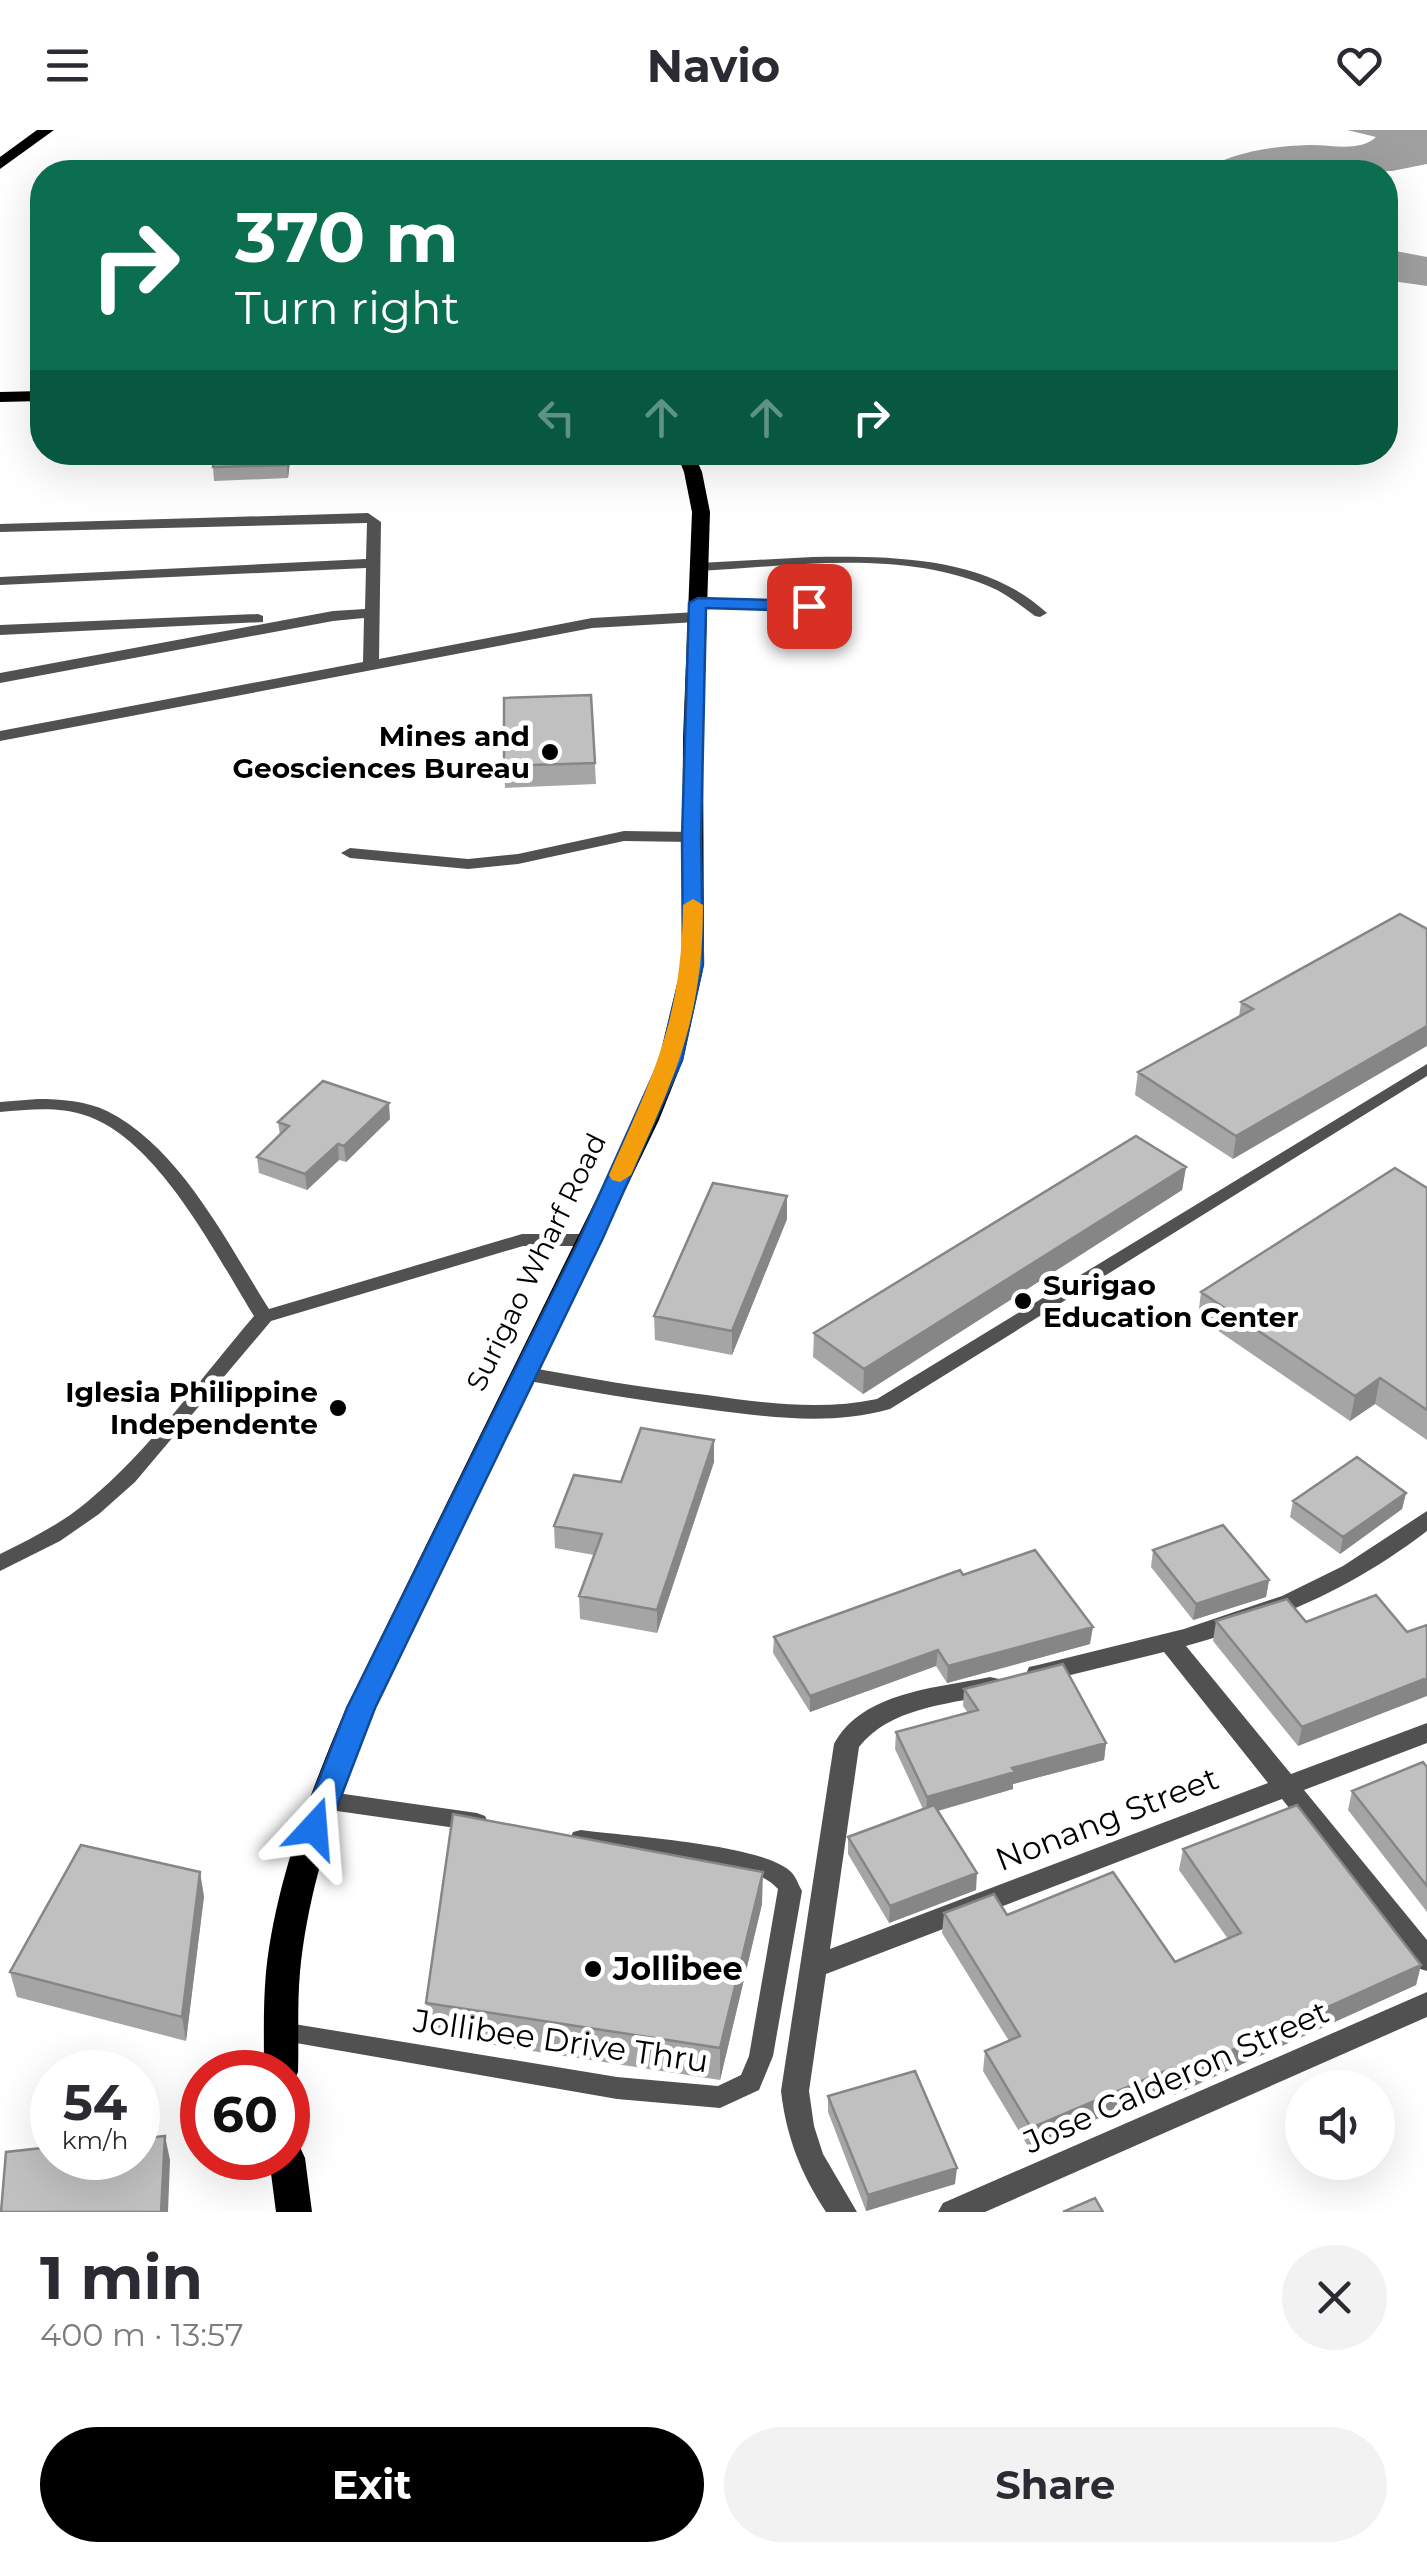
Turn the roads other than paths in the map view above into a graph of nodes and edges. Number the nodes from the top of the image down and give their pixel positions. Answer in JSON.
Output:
{"nodes":[{"id":1,"x":47,"y":130,"type":"edge"},
{"id":2,"x":0,"y":164,"type":"edge"},
{"id":3,"x":30,"y":396,"type":"edge"},
{"id":4,"x":0,"y":397,"type":"edge"},
{"id":5,"x":689,"y":465,"type":"edge"},
{"id":6,"x":0,"y":528,"type":"edge"},
{"id":7,"x":372,"y":563,"type":"junction"},
{"id":8,"x":699,"y":567,"type":"junction"},
{"id":9,"x":0,"y":582,"type":"edge"},
{"id":10,"x":826,"y":602,"type":"dead end"},
{"id":11,"x":698,"y":610,"type":"junction"},
{"id":12,"x":372,"y":613,"type":"junction"},
{"id":13,"x":1040,"y":614,"type":"dead end"},
{"id":14,"x":333,"y":616,"type":"junction"},
{"id":15,"x":0,"y":630,"type":"edge"},
{"id":16,"x":372,"y":667,"type":"junction"},
{"id":17,"x":0,"y":678,"type":"edge"},
{"id":18,"x":0,"y":736,"type":"edge"},
{"id":19,"x":691,"y":837,"type":"junction"},
{"id":20,"x":350,"y":852,"type":"dead end"},
{"id":21,"x":1427,"y":1068,"type":"edge"},
{"id":22,"x":0,"y":1107,"type":"edge"},
{"id":23,"x":591,"y":1240,"type":"junction"},
{"id":24,"x":264,"y":1316,"type":"junction"},
{"id":25,"x":524,"y":1373,"type":"junction"},
{"id":26,"x":1427,"y":1519,"type":"edge"},
{"id":27,"x":0,"y":1564,"type":"edge"},
{"id":28,"x":1168,"y":1641,"type":"junction"},
{"id":29,"x":1427,"y":1733,"type":"edge"},
{"id":30,"x":1289,"y":1789,"type":"junction"},
{"id":31,"x":323,"y":1800,"type":"junction"},
{"id":32,"x":500,"y":1826,"type":"edge"},
{"id":33,"x":553,"y":1834,"type":"edge"},
{"id":34,"x":1427,"y":1960,"type":"edge"},
{"id":35,"x":811,"y":1968,"type":"junction"},
{"id":36,"x":1427,"y":2004,"type":"edge"},
{"id":37,"x":282,"y":2032,"type":"junction"},
{"id":38,"x":282,"y":2050,"type":"edge"},
{"id":39,"x":290,"y":2180,"type":"edge"},
{"id":40,"x":294,"y":2212,"type":"edge"},
{"id":41,"x":842,"y":2212,"type":"edge"},
{"id":42,"x":954,"y":2212,"type":"edge"}],
"edges":[{"from":1,"to":2,"type":"highway"},
{"from":3,"to":4,"type":"main road"},
{"from":5,"to":8,"type":"main road","name":"Surigao Wharf Road"},
{"from":6,"to":7,"type":"street"},
{"from":7,"to":9,"type":"street"},
{"from":7,"to":12,"type":"street"},
{"from":8,"to":11,"type":"main road","name":"Surigao Wharf Road"},
{"from":8,"to":13,"type":"lane"},
{"from":10,"to":11,"type":"lane"},
{"from":11,"to":16,"type":"street"},
{"from":11,"to":19,"type":"main road","name":"Surigao Wharf Road"},
{"from":12,"to":14,"type":"street"},
{"from":12,"to":16,"type":"street"},
{"from":14,"to":15,"type":"street"},
{"from":14,"to":17,"type":"street"},
{"from":16,"to":18,"type":"street"},
{"from":19,"to":20,"type":"street"},
{"from":19,"to":23,"type":"main road","name":"Surigao Wharf Road"},
{"from":21,"to":25,"type":"lane"},
{"from":22,"to":24,"type":"lane"},
{"from":23,"to":24,"type":"lane"},
{"from":23,"to":25,"type":"main road","name":"Surigao Wharf Road"},
{"from":24,"to":27,"type":"lane"},
{"from":25,"to":31,"type":"main road","name":"Surigao Wharf Road"},
{"from":26,"to":28,"type":"street"},
{"from":28,"to":30,"type":"street"},
{"from":28,"to":35,"type":"street"},
{"from":29,"to":30,"type":"street","name":"Nonang Street"},
{"from":30,"to":34,"type":"street"},
{"from":30,"to":35,"type":"street","name":"Nonang Street"},
{"from":31,"to":32,"type":"lane"},
{"from":31,"to":37,"type":"main road","name":"Surigao Wharf Road"},
{"from":33,"to":37,"type":"lane","name":"Jollibee Drive Thru"},
{"from":35,"to":41,"type":"street"},
{"from":36,"to":42,"type":"street","name":"Jose Calderon Street"},
{"from":37,"to":38,"type":"main road","name":"Surigao Wharf Road"},
{"from":39,"to":40,"type":"main road"}]}
